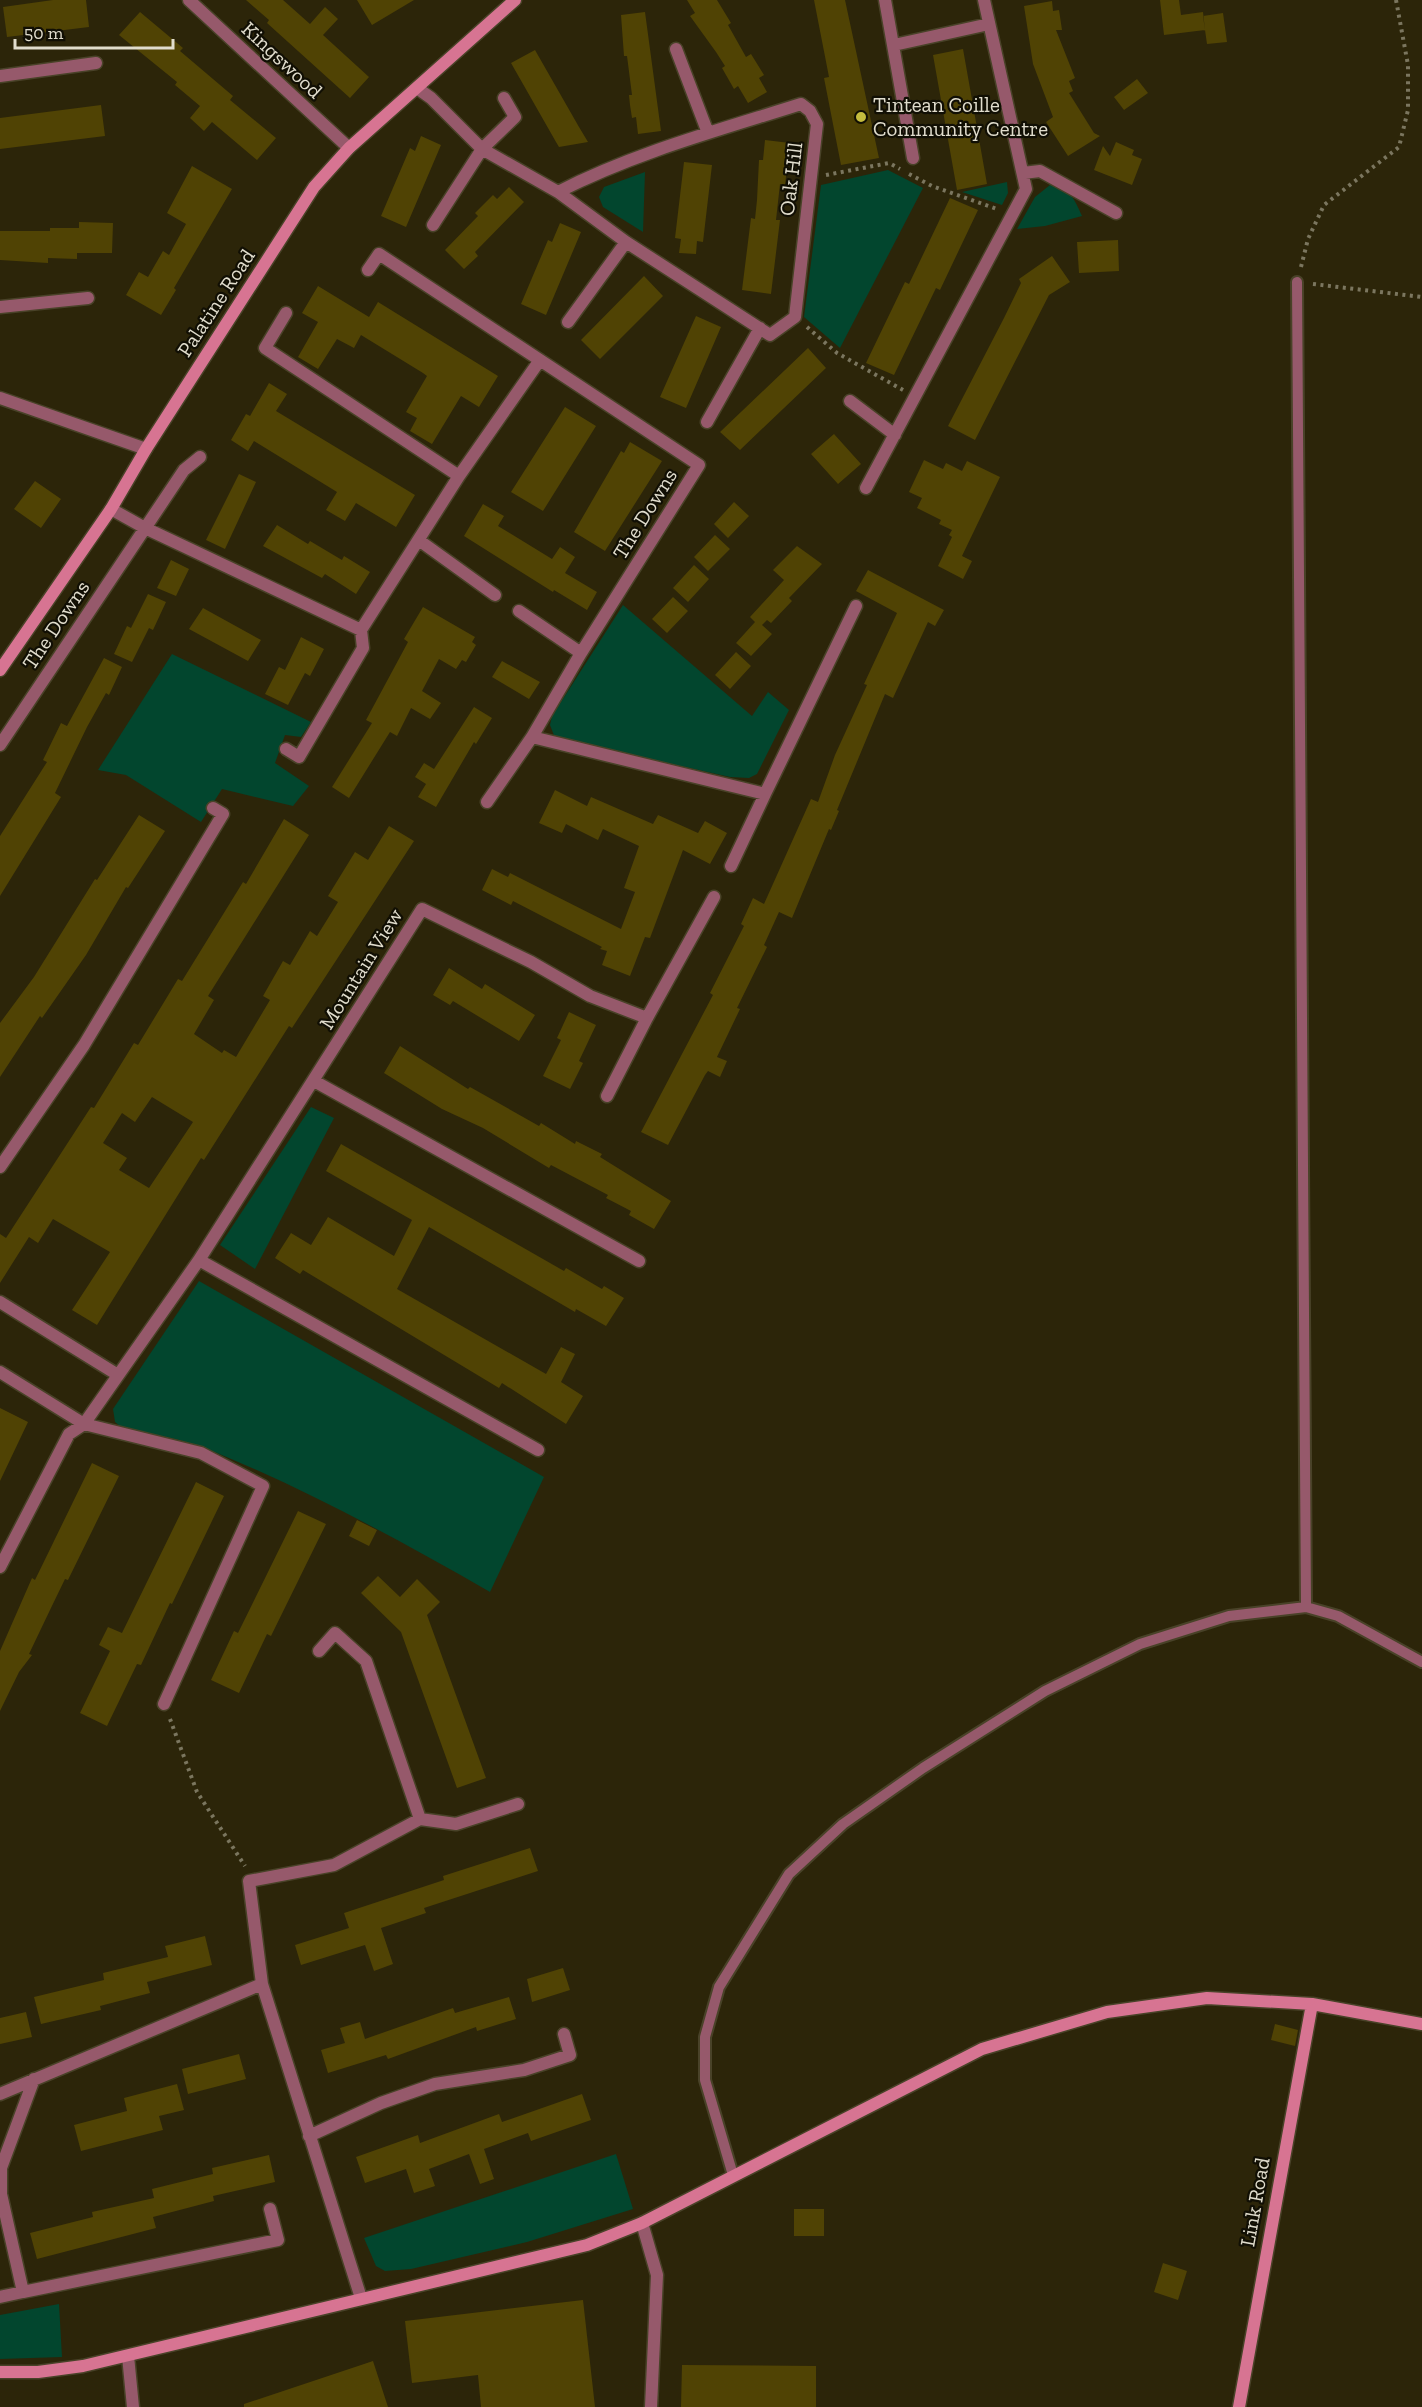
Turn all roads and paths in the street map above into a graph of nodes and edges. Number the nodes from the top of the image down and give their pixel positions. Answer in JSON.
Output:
{"nodes":[{"id":1,"x":189,"y":0,"type":"edge"},
{"id":2,"x":515,"y":0,"type":"edge"},
{"id":3,"x":885,"y":0,"type":"edge"},
{"id":4,"x":984,"y":0,"type":"edge"},
{"id":5,"x":1396,"y":0,"type":"edge"},
{"id":6,"x":989,"y":24,"type":"junction"},
{"id":7,"x":894,"y":45,"type":"junction"},
{"id":8,"x":676,"y":49,"type":"dead end"},
{"id":9,"x":96,"y":63,"type":"dead end"},
{"id":10,"x":0,"y":76,"type":"edge"},
{"id":11,"x":417,"y":88,"type":"junction"},
{"id":12,"x":504,"y":98,"type":"dead end"},
{"id":13,"x":708,"y":133,"type":"junction"},
{"id":14,"x":349,"y":148,"type":"junction"},
{"id":15,"x":482,"y":149,"type":"junction"},
{"id":16,"x":913,"y":158,"type":"dead end"},
{"id":17,"x":1023,"y":173,"type":"junction"},
{"id":18,"x":810,"y":178,"type":"junction"},
{"id":19,"x":558,"y":192,"type":"junction"},
{"id":20,"x":1116,"y":213,"type":"dead end"},
{"id":21,"x":1012,"y":215,"type":"junction"},
{"id":22,"x":433,"y":225,"type":"dead end"},
{"id":23,"x":626,"y":242,"type":"junction"},
{"id":24,"x":368,"y":270,"type":"dead end"},
{"id":25,"x":1297,"y":282,"type":"junction"},
{"id":26,"x":1422,"y":297,"type":"edge"},
{"id":27,"x":88,"y":298,"type":"dead end"},
{"id":28,"x":0,"y":307,"type":"edge"},
{"id":29,"x":286,"y":313,"type":"dead end"},
{"id":30,"x":795,"y":317,"type":"junction"},
{"id":31,"x":568,"y":322,"type":"dead end"},
{"id":32,"x":760,"y":328,"type":"junction"},
{"id":33,"x":540,"y":360,"type":"junction"},
{"id":34,"x":915,"y":397,"type":"junction"},
{"id":35,"x":0,"y":398,"type":"edge"},
{"id":36,"x":850,"y":401,"type":"dead end"},
{"id":37,"x":706,"y":422,"type":"dead end"},
{"id":38,"x":895,"y":435,"type":"junction"},
{"id":39,"x":146,"y":448,"type":"junction"},
{"id":40,"x":200,"y":457,"type":"dead end"},
{"id":41,"x":459,"y":476,"type":"junction"},
{"id":42,"x":867,"y":488,"type":"dead end"},
{"id":43,"x":111,"y":509,"type":"junction"},
{"id":44,"x":145,"y":528,"type":"junction"},
{"id":45,"x":420,"y":541,"type":"junction"},
{"id":46,"x":495,"y":595,"type":"dead end"},
{"id":47,"x":856,"y":606,"type":"dead end"},
{"id":48,"x":519,"y":611,"type":"dead end"},
{"id":49,"x":361,"y":630,"type":"junction"},
{"id":50,"x":581,"y":653,"type":"junction"},
{"id":51,"x":0,"y":670,"type":"edge"},
{"id":52,"x":532,"y":737,"type":"junction"},
{"id":53,"x":0,"y":745,"type":"edge"},
{"id":54,"x":286,"y":749,"type":"dead end"},
{"id":55,"x":765,"y":794,"type":"junction"},
{"id":56,"x":487,"y":802,"type":"dead end"},
{"id":57,"x":213,"y":808,"type":"dead end"},
{"id":58,"x":731,"y":866,"type":"dead end"},
{"id":59,"x":714,"y":897,"type":"dead end"},
{"id":60,"x":647,"y":1018,"type":"junction"},
{"id":61,"x":314,"y":1082,"type":"junction"},
{"id":62,"x":607,"y":1096,"type":"dead end"},
{"id":63,"x":0,"y":1167,"type":"edge"},
{"id":64,"x":199,"y":1260,"type":"junction"},
{"id":65,"x":639,"y":1261,"type":"dead end"},
{"id":66,"x":0,"y":1302,"type":"edge"},
{"id":67,"x":0,"y":1372,"type":"edge"},
{"id":68,"x":118,"y":1375,"type":"junction"},
{"id":69,"x":84,"y":1425,"type":"junction"},
{"id":70,"x":538,"y":1450,"type":"dead end"},
{"id":71,"x":0,"y":1567,"type":"edge"},
{"id":72,"x":1306,"y":1607,"type":"junction"},
{"id":73,"x":319,"y":1651,"type":"dead end"},
{"id":74,"x":1422,"y":1662,"type":"edge"},
{"id":75,"x":164,"y":1704,"type":"joint"},
{"id":76,"x":518,"y":1804,"type":"dead end"},
{"id":77,"x":420,"y":1819,"type":"junction"},
{"id":78,"x":249,"y":1881,"type":"junction"},
{"id":79,"x":262,"y":1984,"type":"junction"},
{"id":80,"x":1312,"y":2004,"type":"junction"},
{"id":81,"x":1422,"y":2024,"type":"edge"},
{"id":82,"x":564,"y":2034,"type":"dead end"},
{"id":83,"x":34,"y":2079,"type":"junction"},
{"id":84,"x":0,"y":2094,"type":"edge"},
{"id":85,"x":309,"y":2136,"type":"junction"},
{"id":86,"x":733,"y":2175,"type":"junction"},
{"id":87,"x":270,"y":2209,"type":"dead end"},
{"id":88,"x":642,"y":2223,"type":"junction"},
{"id":89,"x":23,"y":2292,"type":"junction"},
{"id":90,"x":0,"y":2297,"type":"edge"},
{"id":91,"x":361,"y":2298,"type":"junction"},
{"id":92,"x":128,"y":2356,"type":"junction"},
{"id":93,"x":0,"y":2372,"type":"edge"},
{"id":94,"x":133,"y":2407,"type":"edge"},
{"id":95,"x":651,"y":2407,"type":"edge"},
{"id":96,"x":1239,"y":2407,"type":"edge"}],
"edges":[{"from":1,"to":14,"type":"street","name":"Kingswood"},
{"from":2,"to":11,"type":"main road","name":"Palatine Road"},
{"from":3,"to":7,"type":"street"},
{"from":4,"to":6,"type":"street"},
{"from":5,"to":25,"type":"path"},
{"from":6,"to":7,"type":"street"},
{"from":6,"to":17,"type":"street"},
{"from":7,"to":16,"type":"street"},
{"from":8,"to":13,"type":"street"},
{"from":9,"to":10,"type":"street"},
{"from":11,"to":14,"type":"main road","name":"Palatine Road"},
{"from":11,"to":15,"type":"street"},
{"from":12,"to":15,"type":"street"},
{"from":13,"to":18,"type":"street","name":"Oak Hill"},
{"from":13,"to":19,"type":"street","name":"Oak Hill"},
{"from":14,"to":39,"type":"main road","name":"Palatine Road"},
{"from":15,"to":19,"type":"street"},
{"from":15,"to":22,"type":"street"},
{"from":17,"to":20,"type":"street"},
{"from":17,"to":21,"type":"street"},
{"from":18,"to":21,"type":"path"},
{"from":18,"to":30,"type":"street","name":"Oak Hill"},
{"from":19,"to":23,"type":"street"},
{"from":21,"to":34,"type":"street"},
{"from":23,"to":31,"type":"street"},
{"from":23,"to":32,"type":"street"},
{"from":24,"to":33,"type":"street","name":"The Downs"},
{"from":25,"to":26,"type":"path"},
{"from":25,"to":72,"type":"lane"},
{"from":27,"to":28,"type":"street"},
{"from":29,"to":41,"type":"street"},
{"from":30,"to":32,"type":"street"},
{"from":30,"to":34,"type":"path"},
{"from":32,"to":37,"type":"street"},
{"from":33,"to":41,"type":"street"},
{"from":33,"to":50,"type":"street","name":"The Downs"},
{"from":34,"to":38,"type":"street"},
{"from":35,"to":39,"type":"street"},
{"from":36,"to":38,"type":"street"},
{"from":38,"to":42,"type":"street"},
{"from":39,"to":43,"type":"main road","name":"Palatine Road"},
{"from":40,"to":44,"type":"street","name":"The Downs"},
{"from":41,"to":45,"type":"street"},
{"from":43,"to":44,"type":"street"},
{"from":43,"to":51,"type":"main road","name":"Palatine Road"},
{"from":44,"to":49,"type":"street"},
{"from":44,"to":53,"type":"street","name":"The Downs"},
{"from":45,"to":46,"type":"street"},
{"from":45,"to":49,"type":"street"},
{"from":47,"to":55,"type":"street"},
{"from":48,"to":50,"type":"street"},
{"from":49,"to":54,"type":"street"},
{"from":50,"to":52,"type":"street","name":"The Downs"},
{"from":52,"to":55,"type":"street"},
{"from":52,"to":56,"type":"street","name":"The Downs"},
{"from":55,"to":58,"type":"street"},
{"from":57,"to":63,"type":"street"},
{"from":59,"to":60,"type":"street"},
{"from":60,"to":61,"type":"street","name":"Mountain View"},
{"from":60,"to":62,"type":"street"},
{"from":61,"to":64,"type":"street","name":"Mountain View"},
{"from":61,"to":65,"type":"street"},
{"from":64,"to":68,"type":"street","name":"Mountain View"},
{"from":64,"to":70,"type":"street"},
{"from":66,"to":68,"type":"street"},
{"from":67,"to":69,"type":"street"},
{"from":68,"to":69,"type":"street","name":"Mountain View"},
{"from":69,"to":71,"type":"street","name":"Mountain View"},
{"from":69,"to":75,"type":"street"},
{"from":72,"to":74,"type":"lane"},
{"from":72,"to":86,"type":"lane"},
{"from":73,"to":77,"type":"street"},
{"from":75,"to":78,"type":"path"},
{"from":76,"to":77,"type":"street"},
{"from":77,"to":78,"type":"street"},
{"from":78,"to":79,"type":"street"},
{"from":79,"to":83,"type":"street"},
{"from":79,"to":85,"type":"street"},
{"from":80,"to":81,"type":"main road"},
{"from":80,"to":86,"type":"main road"},
{"from":80,"to":96,"type":"main road","name":"Link Road"},
{"from":82,"to":85,"type":"street"},
{"from":83,"to":84,"type":"street"},
{"from":83,"to":89,"type":"street"},
{"from":85,"to":91,"type":"street"},
{"from":86,"to":88,"type":"main road"},
{"from":87,"to":89,"type":"street"},
{"from":88,"to":91,"type":"main road"},
{"from":88,"to":95,"type":"street"},
{"from":89,"to":90,"type":"street"},
{"from":91,"to":92,"type":"main road"},
{"from":92,"to":93,"type":"main road"},
{"from":92,"to":94,"type":"street"}]}
